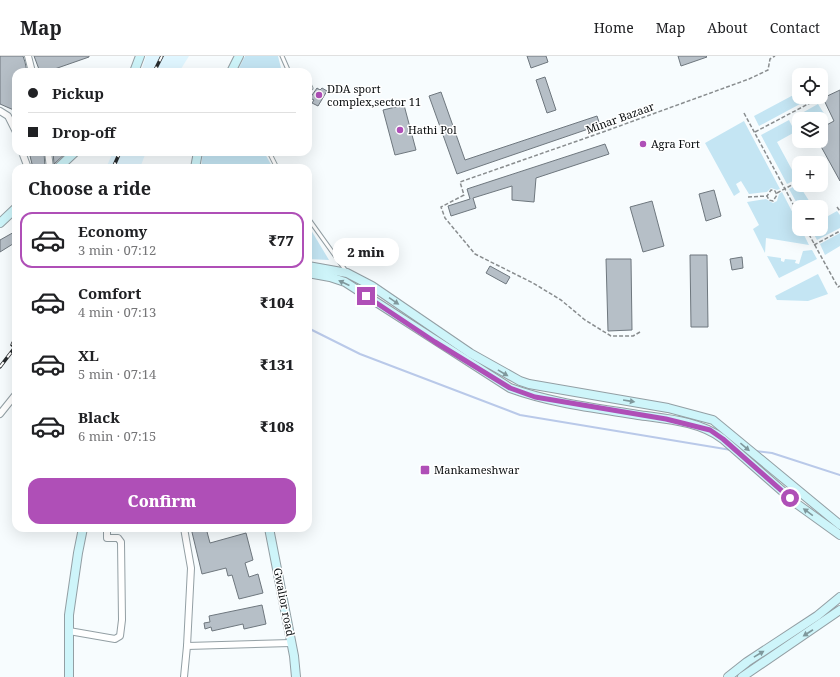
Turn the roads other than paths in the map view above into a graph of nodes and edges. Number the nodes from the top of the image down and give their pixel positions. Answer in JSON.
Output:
{"nodes":[{"id":1,"x":28,"y":56,"type":"edge"},
{"id":2,"x":140,"y":56,"type":"edge"},
{"id":3,"x":239,"y":56,"type":"edge"},
{"id":4,"x":282,"y":56,"type":"edge"},
{"id":5,"x":31,"y":68,"type":"edge"},
{"id":6,"x":136,"y":68,"type":"edge"},
{"id":7,"x":233,"y":68,"type":"edge"},
{"id":8,"x":287,"y":68,"type":"edge"},
{"id":9,"x":0,"y":111,"type":"edge"},
{"id":10,"x":12,"y":124,"type":"edge"},
{"id":11,"x":71,"y":156,"type":"edge"},
{"id":12,"x":62,"y":164,"type":"edge"},
{"id":13,"x":12,"y":212,"type":"edge"},
{"id":14,"x":3,"y":221,"type":"edge"},
{"id":15,"x":312,"y":224,"type":"edge"},
{"id":16,"x":312,"y":267,"type":"edge"},
{"id":17,"x":347,"y":273,"type":"junction"},
{"id":18,"x":312,"y":274,"type":"edge"},
{"id":19,"x":520,"y":381,"type":"junction"},
{"id":20,"x":516,"y":390,"type":"junction"},
{"id":21,"x":12,"y":399,"type":"edge"},
{"id":22,"x":668,"y":408,"type":"junction"},
{"id":23,"x":0,"y":414,"type":"edge"},
{"id":24,"x":666,"y":419,"type":"junction"},
{"id":25,"x":756,"y":462,"type":"junction"},
{"id":26,"x":789,"y":484,"type":"junction"},
{"id":27,"x":783,"y":491,"type":"junction"},
{"id":28,"x":840,"y":525,"type":"edge"},
{"id":29,"x":82,"y":532,"type":"edge"},
{"id":30,"x":106,"y":532,"type":"edge"},
{"id":31,"x":185,"y":532,"type":"edge"},
{"id":32,"x":270,"y":532,"type":"edge"},
{"id":33,"x":840,"y":535,"type":"edge"},
{"id":34,"x":840,"y":597,"type":"edge"},
{"id":35,"x":840,"y":610,"type":"edge"},
{"id":36,"x":69,"y":632,"type":"junction"},
{"id":37,"x":291,"y":643,"type":"junction"},
{"id":38,"x":187,"y":646,"type":"junction"},
{"id":39,"x":69,"y":677,"type":"edge"},
{"id":40,"x":184,"y":677,"type":"edge"},
{"id":41,"x":296,"y":677,"type":"edge"},
{"id":42,"x":728,"y":677,"type":"edge"},
{"id":43,"x":742,"y":677,"type":"edge"}],
"edges":[{"from":1,"to":5,"type":"street"},
{"from":2,"to":6,"type":"main road"},
{"from":3,"to":7,"type":"main road"},
{"from":4,"to":8,"type":"lane"},
{"from":9,"to":10,"type":"street"},
{"from":11,"to":12,"type":"main road"},
{"from":13,"to":14,"type":"main road"},
{"from":15,"to":17,"type":"lane"},
{"from":16,"to":17,"type":"main road"},
{"from":17,"to":19,"type":"main road","one_way":true},
{"from":20,"to":18,"type":"main road","one_way":true},
{"from":19,"to":20,"type":"main road"},
{"from":19,"to":22,"type":"main road","one_way":true},
{"from":20,"to":24,"type":"main road"},
{"from":21,"to":23,"type":"street"},
{"from":22,"to":24,"type":"main road"},
{"from":22,"to":25,"type":"main road","one_way":true},
{"from":24,"to":25,"type":"main road"},
{"from":25,"to":26,"type":"main road"},
{"from":25,"to":27,"type":"main road"},
{"from":26,"to":27,"type":"main road"},
{"from":26,"to":28,"type":"main road"},
{"from":33,"to":27,"type":"main road","one_way":true},
{"from":29,"to":36,"type":"main road"},
{"from":30,"to":36,"type":"street"},
{"from":31,"to":38,"type":"street"},
{"from":32,"to":37,"type":"main road","name":"Gwalior road"},
{"from":42,"to":34,"type":"main road","one_way":true},
{"from":35,"to":43,"type":"main road","one_way":true},
{"from":36,"to":39,"type":"main road"},
{"from":37,"to":38,"type":"street"},
{"from":37,"to":41,"type":"main road","name":"Gwalior road"},
{"from":38,"to":40,"type":"street"}]}
